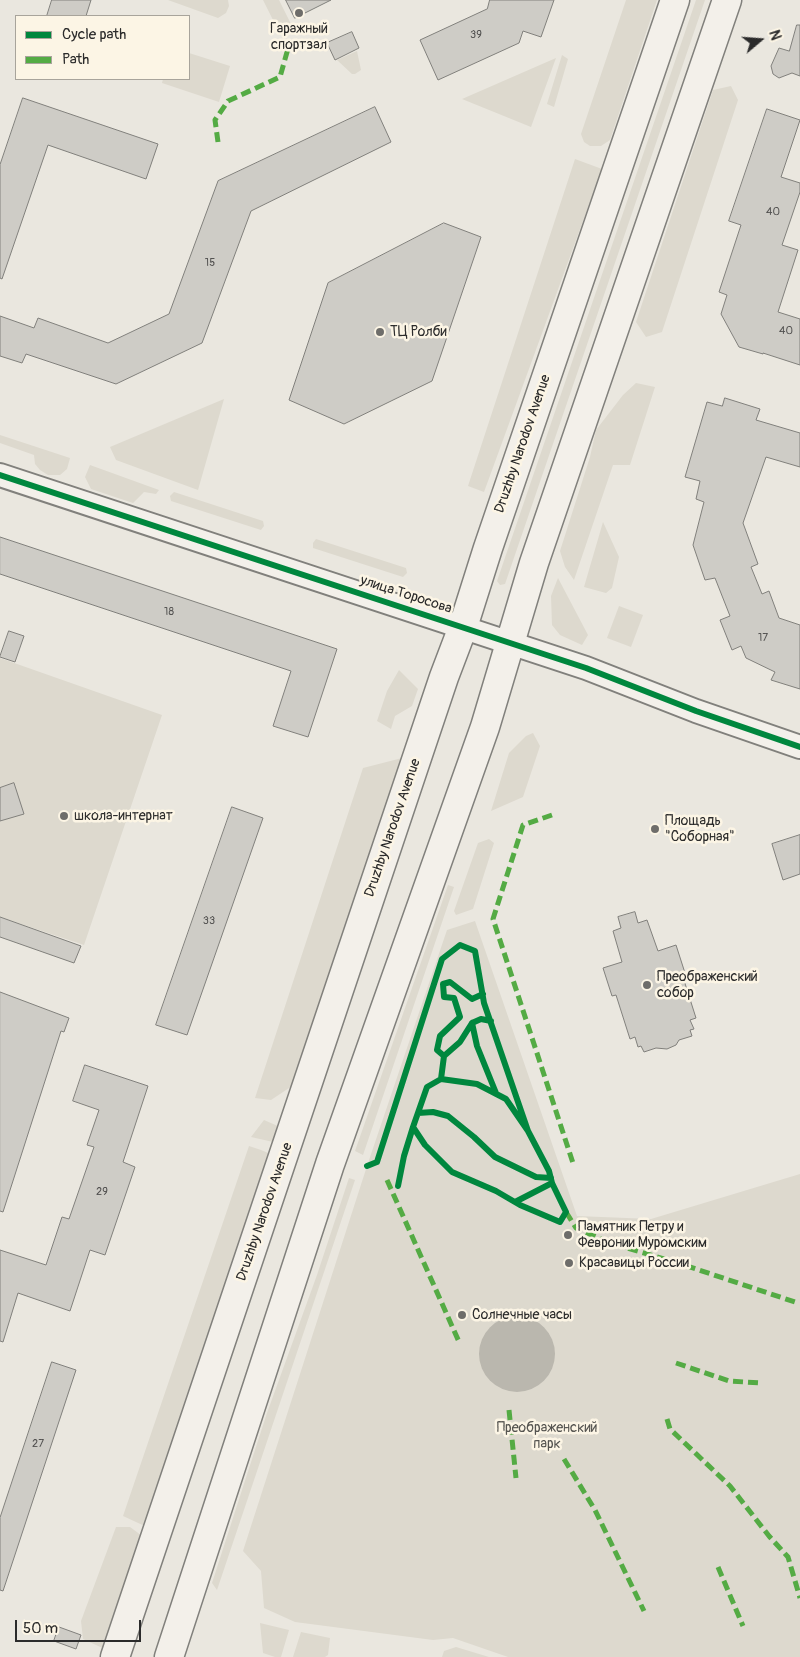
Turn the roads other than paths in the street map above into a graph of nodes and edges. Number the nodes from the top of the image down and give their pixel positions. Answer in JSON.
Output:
{"nodes":[{"id":1,"x":675,"y":0,"type":"edge"},
{"id":2,"x":727,"y":0,"type":"edge"},
{"id":3,"x":0,"y":475,"type":"edge"},
{"id":4,"x":463,"y":627,"type":"junction"},
{"id":5,"x":511,"y":642,"type":"junction"},
{"id":6,"x":800,"y":747,"type":"edge"},
{"id":7,"x":115,"y":1657,"type":"edge"},
{"id":8,"x":169,"y":1657,"type":"edge"}],
"edges":[{"from":1,"to":4,"type":"main road","name":"Druzhby Narodov Avenue"},
{"from":2,"to":5,"type":"main road"},
{"from":3,"to":4,"type":"street","name":"улица Торосова"},
{"from":4,"to":5,"type":"street","name":"улица Торосова"},
{"from":4,"to":7,"type":"main road","name":"Druzhby Narodov Avenue"},
{"from":5,"to":6,"type":"street","name":"улица Торосова"},
{"from":5,"to":8,"type":"main road"}]}
